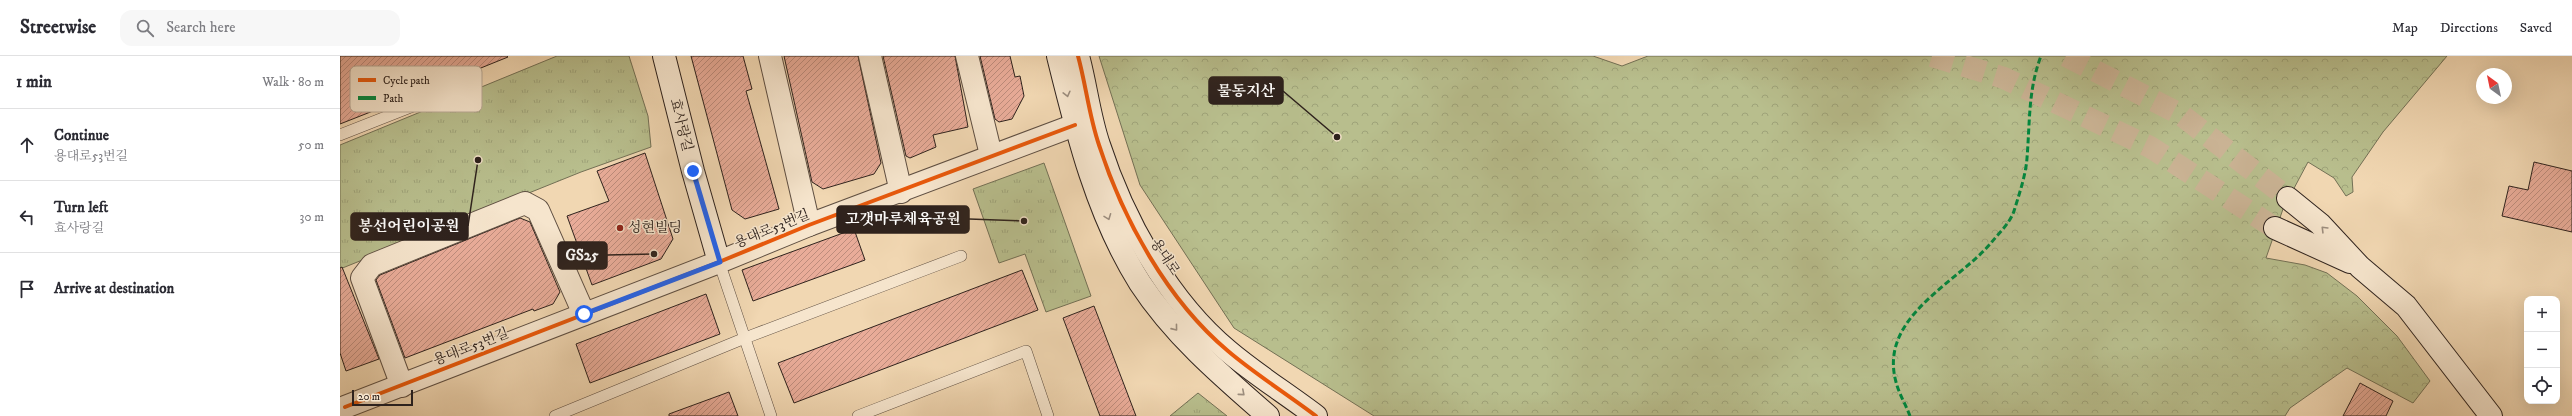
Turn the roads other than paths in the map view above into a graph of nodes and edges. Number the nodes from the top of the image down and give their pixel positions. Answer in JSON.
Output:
{"nodes":[{"id":1,"x":664,"y":56,"type":"edge"},
{"id":2,"x":770,"y":56,"type":"edge"},
{"id":3,"x":870,"y":56,"type":"edge"},
{"id":4,"x":967,"y":56,"type":"edge"},
{"id":5,"x":1058,"y":56,"type":"edge"},
{"id":6,"x":1078,"y":56,"type":"edge"},
{"id":7,"x":396,"y":112,"type":"edge"},
{"id":8,"x":1075,"y":125,"type":"junction"},
{"id":9,"x":340,"y":135,"type":"edge"},
{"id":10,"x":991,"y":155,"type":"junction"},
{"id":11,"x":901,"y":192,"type":"junction"},
{"id":12,"x":2288,"y":198,"type":"tunnel mouth"},
{"id":13,"x":809,"y":225,"type":"junction"},
{"id":14,"x":2275,"y":228,"type":"tunnel mouth"},
{"id":15,"x":961,"y":256,"type":"dead end"},
{"id":16,"x":720,"y":262,"type":"junction"},
{"id":17,"x":2360,"y":267,"type":"junction"},
{"id":18,"x":584,"y":314,"type":"junction"},
{"id":19,"x":745,"y":338,"type":"junction"},
{"id":20,"x":402,"y":386,"type":"junction"},
{"id":21,"x":344,"y":406,"type":"edge"},
{"id":22,"x":555,"y":416,"type":"edge"},
{"id":23,"x":771,"y":416,"type":"edge"},
{"id":24,"x":858,"y":416,"type":"edge"},
{"id":25,"x":1048,"y":416,"type":"edge"},
{"id":26,"x":1268,"y":416,"type":"edge"},
{"id":27,"x":1316,"y":416,"type":"edge"},
{"id":28,"x":2491,"y":416,"type":"edge"}],
"edges":[{"from":1,"to":16,"type":"street","name":"효사랑길"},
{"from":2,"to":13,"type":"street","name":"용대로53번길"},
{"from":3,"to":11,"type":"street"},
{"from":4,"to":10,"type":"street"},
{"from":5,"to":8,"type":"street","one_way":true},
{"from":6,"to":27,"type":"street","name":"용대로"},
{"from":7,"to":9,"type":"lane"},
{"from":8,"to":10,"type":"street","name":"용대로53번길"},
{"from":8,"to":26,"type":"street","one_way":true},
{"from":10,"to":11,"type":"street","name":"용대로53번길"},
{"from":11,"to":13,"type":"street","name":"용대로53번길"},
{"from":17,"to":12,"type":"street","one_way":true},
{"from":13,"to":16,"type":"street","name":"용대로53번길"},
{"from":14,"to":17,"type":"street"},
{"from":15,"to":19,"type":"lane"},
{"from":16,"to":18,"type":"street","name":"용대로53번길"},
{"from":16,"to":19,"type":"lane"},
{"from":17,"to":28,"type":"street"},
{"from":18,"to":20,"type":"street","name":"용대로53번길"},
{"from":18,"to":20,"type":"street"},
{"from":19,"to":22,"type":"lane"},
{"from":19,"to":23,"type":"lane"},
{"from":20,"to":21,"type":"street","name":"용대로53번길"},
{"from":24,"to":25,"type":"lane"}]}
